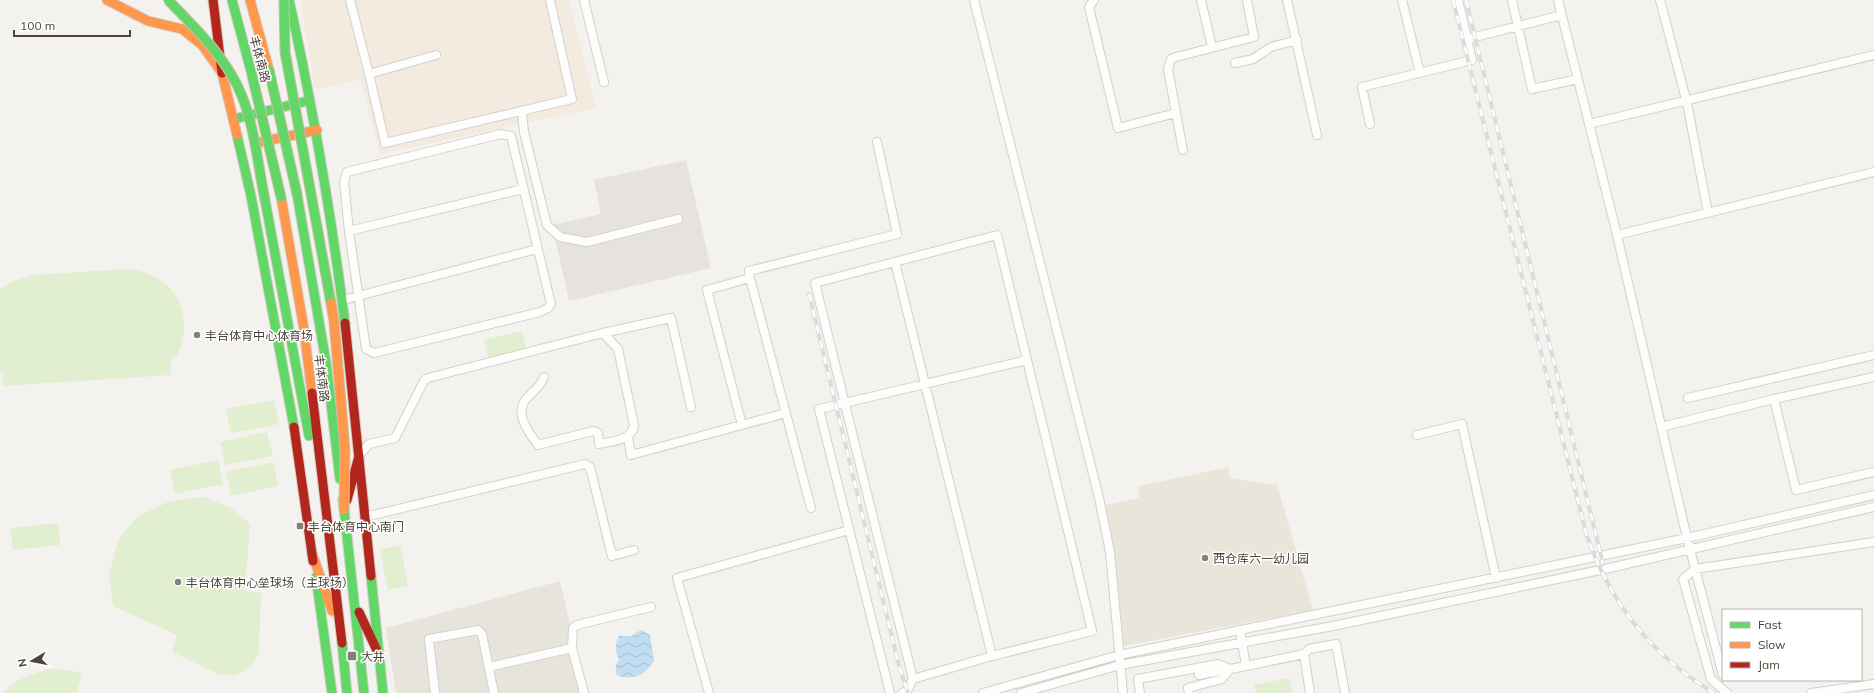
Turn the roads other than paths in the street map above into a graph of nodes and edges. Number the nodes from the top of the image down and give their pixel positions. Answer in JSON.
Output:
{"nodes":[{"id":1,"x":107,"y":0,"type":"edge"},
{"id":2,"x":168,"y":0,"type":"edge"},
{"id":3,"x":213,"y":0,"type":"edge"},
{"id":4,"x":232,"y":0,"type":"edge"},
{"id":5,"x":250,"y":0,"type":"edge"},
{"id":6,"x":284,"y":0,"type":"edge"},
{"id":7,"x":289,"y":0,"type":"edge"},
{"id":8,"x":350,"y":0,"type":"edge"},
{"id":9,"x":550,"y":0,"type":"edge"},
{"id":10,"x":584,"y":0,"type":"edge"},
{"id":11,"x":974,"y":0,"type":"edge"},
{"id":12,"x":1094,"y":0,"type":"edge"},
{"id":13,"x":1201,"y":0,"type":"edge"},
{"id":14,"x":1247,"y":0,"type":"edge"},
{"id":15,"x":1287,"y":0,"type":"edge"},
{"id":16,"x":1402,"y":0,"type":"edge"},
{"id":17,"x":1458,"y":0,"type":"edge"},
{"id":18,"x":1512,"y":0,"type":"edge"},
{"id":19,"x":1558,"y":0,"type":"edge"},
{"id":20,"x":1660,"y":0,"type":"edge"},
{"id":21,"x":1562,"y":15,"type":"junction"},
{"id":22,"x":1518,"y":27,"type":"junction"},
{"id":23,"x":1467,"y":39,"type":"junction"},
{"id":24,"x":1297,"y":40,"type":"junction"},
{"id":25,"x":1212,"y":48,"type":"junction"},
{"id":26,"x":436,"y":55,"type":"dead end"},
{"id":27,"x":1874,"y":55,"type":"edge"},
{"id":28,"x":1235,"y":63,"type":"dead end"},
{"id":29,"x":222,"y":73,"type":"junction"},
{"id":30,"x":1420,"y":73,"type":"junction"},
{"id":31,"x":369,"y":74,"type":"junction"},
{"id":32,"x":1578,"y":79,"type":"junction"},
{"id":33,"x":604,"y":82,"type":"dead end"},
{"id":34,"x":311,"y":100,"type":"junction"},
{"id":35,"x":1686,"y":100,"type":"junction"},
{"id":36,"x":522,"y":111,"type":"junction"},
{"id":37,"x":1176,"y":113,"type":"junction"},
{"id":38,"x":234,"y":119,"type":"junction"},
{"id":39,"x":1370,"y":124,"type":"dead end"},
{"id":40,"x":1589,"y":124,"type":"junction"},
{"id":41,"x":316,"y":130,"type":"junction"},
{"id":42,"x":1317,"y":135,"type":"dead end"},
{"id":43,"x":877,"y":142,"type":"dead end"},
{"id":44,"x":240,"y":147,"type":"junction"},
{"id":45,"x":1183,"y":150,"type":"dead end"},
{"id":46,"x":1874,"y":172,"type":"edge"},
{"id":47,"x":523,"y":189,"type":"junction"},
{"id":48,"x":1708,"y":213,"type":"junction"},
{"id":49,"x":678,"y":219,"type":"dead end"},
{"id":50,"x":349,"y":231,"type":"junction"},
{"id":51,"x":1617,"y":235,"type":"junction"},
{"id":52,"x":537,"y":249,"type":"junction"},
{"id":53,"x":894,"y":262,"type":"junction"},
{"id":54,"x":750,"y":278,"type":"junction"},
{"id":55,"x":359,"y":297,"type":"junction"},
{"id":56,"x":343,"y":300,"type":"junction"},
{"id":57,"x":603,"y":333,"type":"junction"},
{"id":58,"x":1874,"y":355,"type":"edge"},
{"id":59,"x":1027,"y":360,"type":"junction"},
{"id":60,"x":1874,"y":377,"type":"edge"},
{"id":61,"x":544,"y":378,"type":"dead end"},
{"id":62,"x":924,"y":384,"type":"junction"},
{"id":63,"x":1688,"y":398,"type":"dead end"},
{"id":64,"x":1774,"y":399,"type":"junction"},
{"id":65,"x":844,"y":404,"type":"junction"},
{"id":66,"x":691,"y":407,"type":"dead end"},
{"id":67,"x":786,"y":413,"type":"junction"},
{"id":68,"x":742,"y":425,"type":"junction"},
{"id":69,"x":1661,"y":426,"type":"junction"},
{"id":70,"x":1417,"y":434,"type":"dead end"},
{"id":71,"x":628,"y":437,"type":"junction"},
{"id":72,"x":359,"y":456,"type":"junction"},
{"id":73,"x":1874,"y":472,"type":"edge"},
{"id":74,"x":1874,"y":495,"type":"edge"},
{"id":75,"x":1874,"y":507,"type":"edge"},
{"id":76,"x":811,"y":508,"type":"dead end"},
{"id":77,"x":344,"y":510,"type":"junction"},
{"id":78,"x":365,"y":517,"type":"junction"},
{"id":79,"x":849,"y":530,"type":"junction"},
{"id":80,"x":1687,"y":538,"type":"junction"},
{"id":81,"x":1874,"y":542,"type":"edge"},
{"id":82,"x":1690,"y":549,"type":"junction"},
{"id":83,"x":634,"y":550,"type":"dead end"},
{"id":84,"x":332,"y":552,"type":"junction"},
{"id":85,"x":312,"y":553,"type":"junction"},
{"id":86,"x":1695,"y":569,"type":"junction"},
{"id":87,"x":1496,"y":578,"type":"junction"},
{"id":88,"x":354,"y":599,"type":"junction"},
{"id":89,"x":651,"y":607,"type":"dead end"},
{"id":90,"x":1240,"y":630,"type":"junction"},
{"id":91,"x":339,"y":632,"type":"junction"},
{"id":92,"x":1242,"y":643,"type":"junction"},
{"id":93,"x":572,"y":648,"type":"junction"},
{"id":94,"x":1304,"y":654,"type":"junction"},
{"id":95,"x":1119,"y":655,"type":"junction"},
{"id":96,"x":992,"y":656,"type":"junction"},
{"id":97,"x":380,"y":657,"type":"junction"},
{"id":98,"x":1120,"y":665,"type":"junction"},
{"id":99,"x":1246,"y":666,"type":"junction"},
{"id":100,"x":488,"y":667,"type":"junction"},
{"id":101,"x":1230,"y":669,"type":"junction"},
{"id":102,"x":1722,"y":671,"type":"edge"},
{"id":103,"x":1199,"y":675,"type":"dead end"},
{"id":104,"x":913,"y":680,"type":"junction"},
{"id":105,"x":1724,"y":681,"type":"edge"},
{"id":106,"x":1874,"y":684,"type":"edge"},
{"id":107,"x":332,"y":693,"type":"edge"},
{"id":108,"x":347,"y":693,"type":"edge"},
{"id":109,"x":364,"y":693,"type":"edge"},
{"id":110,"x":384,"y":693,"type":"edge"},
{"id":111,"x":435,"y":693,"type":"edge"},
{"id":112,"x":494,"y":693,"type":"edge"},
{"id":113,"x":584,"y":693,"type":"edge"},
{"id":114,"x":709,"y":693,"type":"edge"},
{"id":115,"x":890,"y":693,"type":"edge"},
{"id":116,"x":902,"y":693,"type":"edge"},
{"id":117,"x":983,"y":693,"type":"edge"},
{"id":118,"x":1021,"y":693,"type":"edge"},
{"id":119,"x":1123,"y":693,"type":"edge"},
{"id":120,"x":1140,"y":693,"type":"edge"},
{"id":121,"x":1189,"y":693,"type":"edge"},
{"id":122,"x":1310,"y":693,"type":"edge"},
{"id":123,"x":1345,"y":693,"type":"edge"},
{"id":124,"x":1728,"y":693,"type":"edge"},
{"id":125,"x":1811,"y":693,"type":"edge"}],
"edges":[{"from":1,"to":29,"type":"main road"},
{"from":2,"to":84,"type":"main road","bridge":true},
{"from":3,"to":29,"type":"main road"},
{"from":4,"to":84,"type":"main road","name":"丰体南路","bridge":true},
{"from":5,"to":77,"type":"main road","name":"丰体南路","bridge":true},
{"from":6,"to":77,"type":"main road","bridge":true},
{"from":7,"to":34,"type":"main road"},
{"from":8,"to":31,"type":"street"},
{"from":9,"to":36,"type":"street"},
{"from":10,"to":33,"type":"street"},
{"from":11,"to":95,"type":"street"},
{"from":12,"to":37,"type":"street"},
{"from":13,"to":25,"type":"street"},
{"from":14,"to":25,"type":"street"},
{"from":15,"to":24,"type":"street"},
{"from":16,"to":30,"type":"street"},
{"from":17,"to":23,"type":"street"},
{"from":18,"to":22,"type":"street"},
{"from":19,"to":21,"type":"street"},
{"from":20,"to":35,"type":"street"},
{"from":21,"to":22,"type":"street"},
{"from":21,"to":32,"type":"street"},
{"from":22,"to":23,"type":"street"},
{"from":22,"to":32,"type":"street"},
{"from":23,"to":30,"type":"street"},
{"from":24,"to":28,"type":"street"},
{"from":24,"to":42,"type":"street"},
{"from":25,"to":37,"type":"street"},
{"from":26,"to":31,"type":"street"},
{"from":27,"to":35,"type":"street"},
{"from":29,"to":38,"type":"main road"},
{"from":30,"to":39,"type":"street"},
{"from":31,"to":36,"type":"street"},
{"from":32,"to":40,"type":"street"},
{"from":34,"to":38,"type":"main road"},
{"from":34,"to":41,"type":"main road"},
{"from":35,"to":40,"type":"street"},
{"from":35,"to":48,"type":"street"},
{"from":36,"to":49,"type":"street"},
{"from":37,"to":45,"type":"street"},
{"from":38,"to":44,"type":"main road"},
{"from":40,"to":51,"type":"street"},
{"from":41,"to":44,"type":"main road"},
{"from":41,"to":56,"type":"main road"},
{"from":43,"to":54,"type":"street"},
{"from":44,"to":85,"type":"main road"},
{"from":46,"to":48,"type":"street"},
{"from":47,"to":50,"type":"street"},
{"from":47,"to":50,"type":"street"},
{"from":47,"to":52,"type":"street"},
{"from":48,"to":51,"type":"street"},
{"from":50,"to":55,"type":"street"},
{"from":51,"to":69,"type":"street"},
{"from":52,"to":55,"type":"street"},
{"from":52,"to":55,"type":"street"},
{"from":53,"to":59,"type":"street"},
{"from":53,"to":62,"type":"street"},
{"from":53,"to":65,"type":"street"},
{"from":54,"to":67,"type":"street"},
{"from":54,"to":68,"type":"street"},
{"from":55,"to":56,"type":"street"},
{"from":56,"to":72,"type":"main road"},
{"from":57,"to":66,"type":"street"},
{"from":57,"to":71,"type":"street"},
{"from":57,"to":72,"type":"street"},
{"from":58,"to":63,"type":"street"},
{"from":59,"to":62,"type":"street"},
{"from":59,"to":96,"type":"street"},
{"from":60,"to":64,"type":"street"},
{"from":61,"to":71,"type":"street"},
{"from":62,"to":65,"type":"street"},
{"from":62,"to":96,"type":"street"},
{"from":64,"to":69,"type":"street"},
{"from":64,"to":73,"type":"street"},
{"from":65,"to":79,"type":"street"},
{"from":65,"to":104,"type":"street"},
{"from":67,"to":68,"type":"street"},
{"from":67,"to":76,"type":"street"},
{"from":68,"to":71,"type":"street"},
{"from":69,"to":80,"type":"street"},
{"from":70,"to":87,"type":"street"},
{"from":72,"to":77,"type":"main road"},
{"from":72,"to":78,"type":"main road"},
{"from":74,"to":80,"type":"street"},
{"from":75,"to":82,"type":"street"},
{"from":77,"to":88,"type":"main road","name":"丰体南路"},
{"from":78,"to":83,"type":"street"},
{"from":78,"to":97,"type":"main road"},
{"from":79,"to":114,"type":"street"},
{"from":79,"to":115,"type":"street"},
{"from":80,"to":82,"type":"street"},
{"from":80,"to":87,"type":"street"},
{"from":81,"to":86,"type":"street"},
{"from":82,"to":86,"type":"street"},
{"from":82,"to":92,"type":"street"},
{"from":84,"to":91,"type":"main road","name":"丰体南路"},
{"from":85,"to":91,"type":"main road"},
{"from":85,"to":107,"type":"main road"},
{"from":86,"to":102,"type":"street"},
{"from":86,"to":124,"type":"street"},
{"from":87,"to":90,"type":"street"},
{"from":88,"to":97,"type":"main road"},
{"from":88,"to":109,"type":"main road","name":"丰体南路"},
{"from":89,"to":93,"type":"street"},
{"from":90,"to":92,"type":"street"},
{"from":90,"to":95,"type":"street"},
{"from":91,"to":108,"type":"main road","name":"丰体南路"},
{"from":92,"to":98,"type":"street"},
{"from":92,"to":99,"type":"street"},
{"from":93,"to":100,"type":"street"},
{"from":93,"to":113,"type":"street"},
{"from":94,"to":99,"type":"street"},
{"from":94,"to":122,"type":"street"},
{"from":94,"to":123,"type":"street"},
{"from":95,"to":98,"type":"street"},
{"from":95,"to":117,"type":"street"},
{"from":96,"to":104,"type":"street"},
{"from":97,"to":110,"type":"main road"},
{"from":98,"to":118,"type":"street"},
{"from":98,"to":119,"type":"street"},
{"from":99,"to":101,"type":"street"},
{"from":100,"to":111,"type":"street"},
{"from":100,"to":112,"type":"street"},
{"from":101,"to":103,"type":"street"},
{"from":101,"to":120,"type":"street"},
{"from":101,"to":121,"type":"street"},
{"from":104,"to":116,"type":"street"},
{"from":105,"to":124,"type":"street"},
{"from":106,"to":125,"type":"street"}]}
